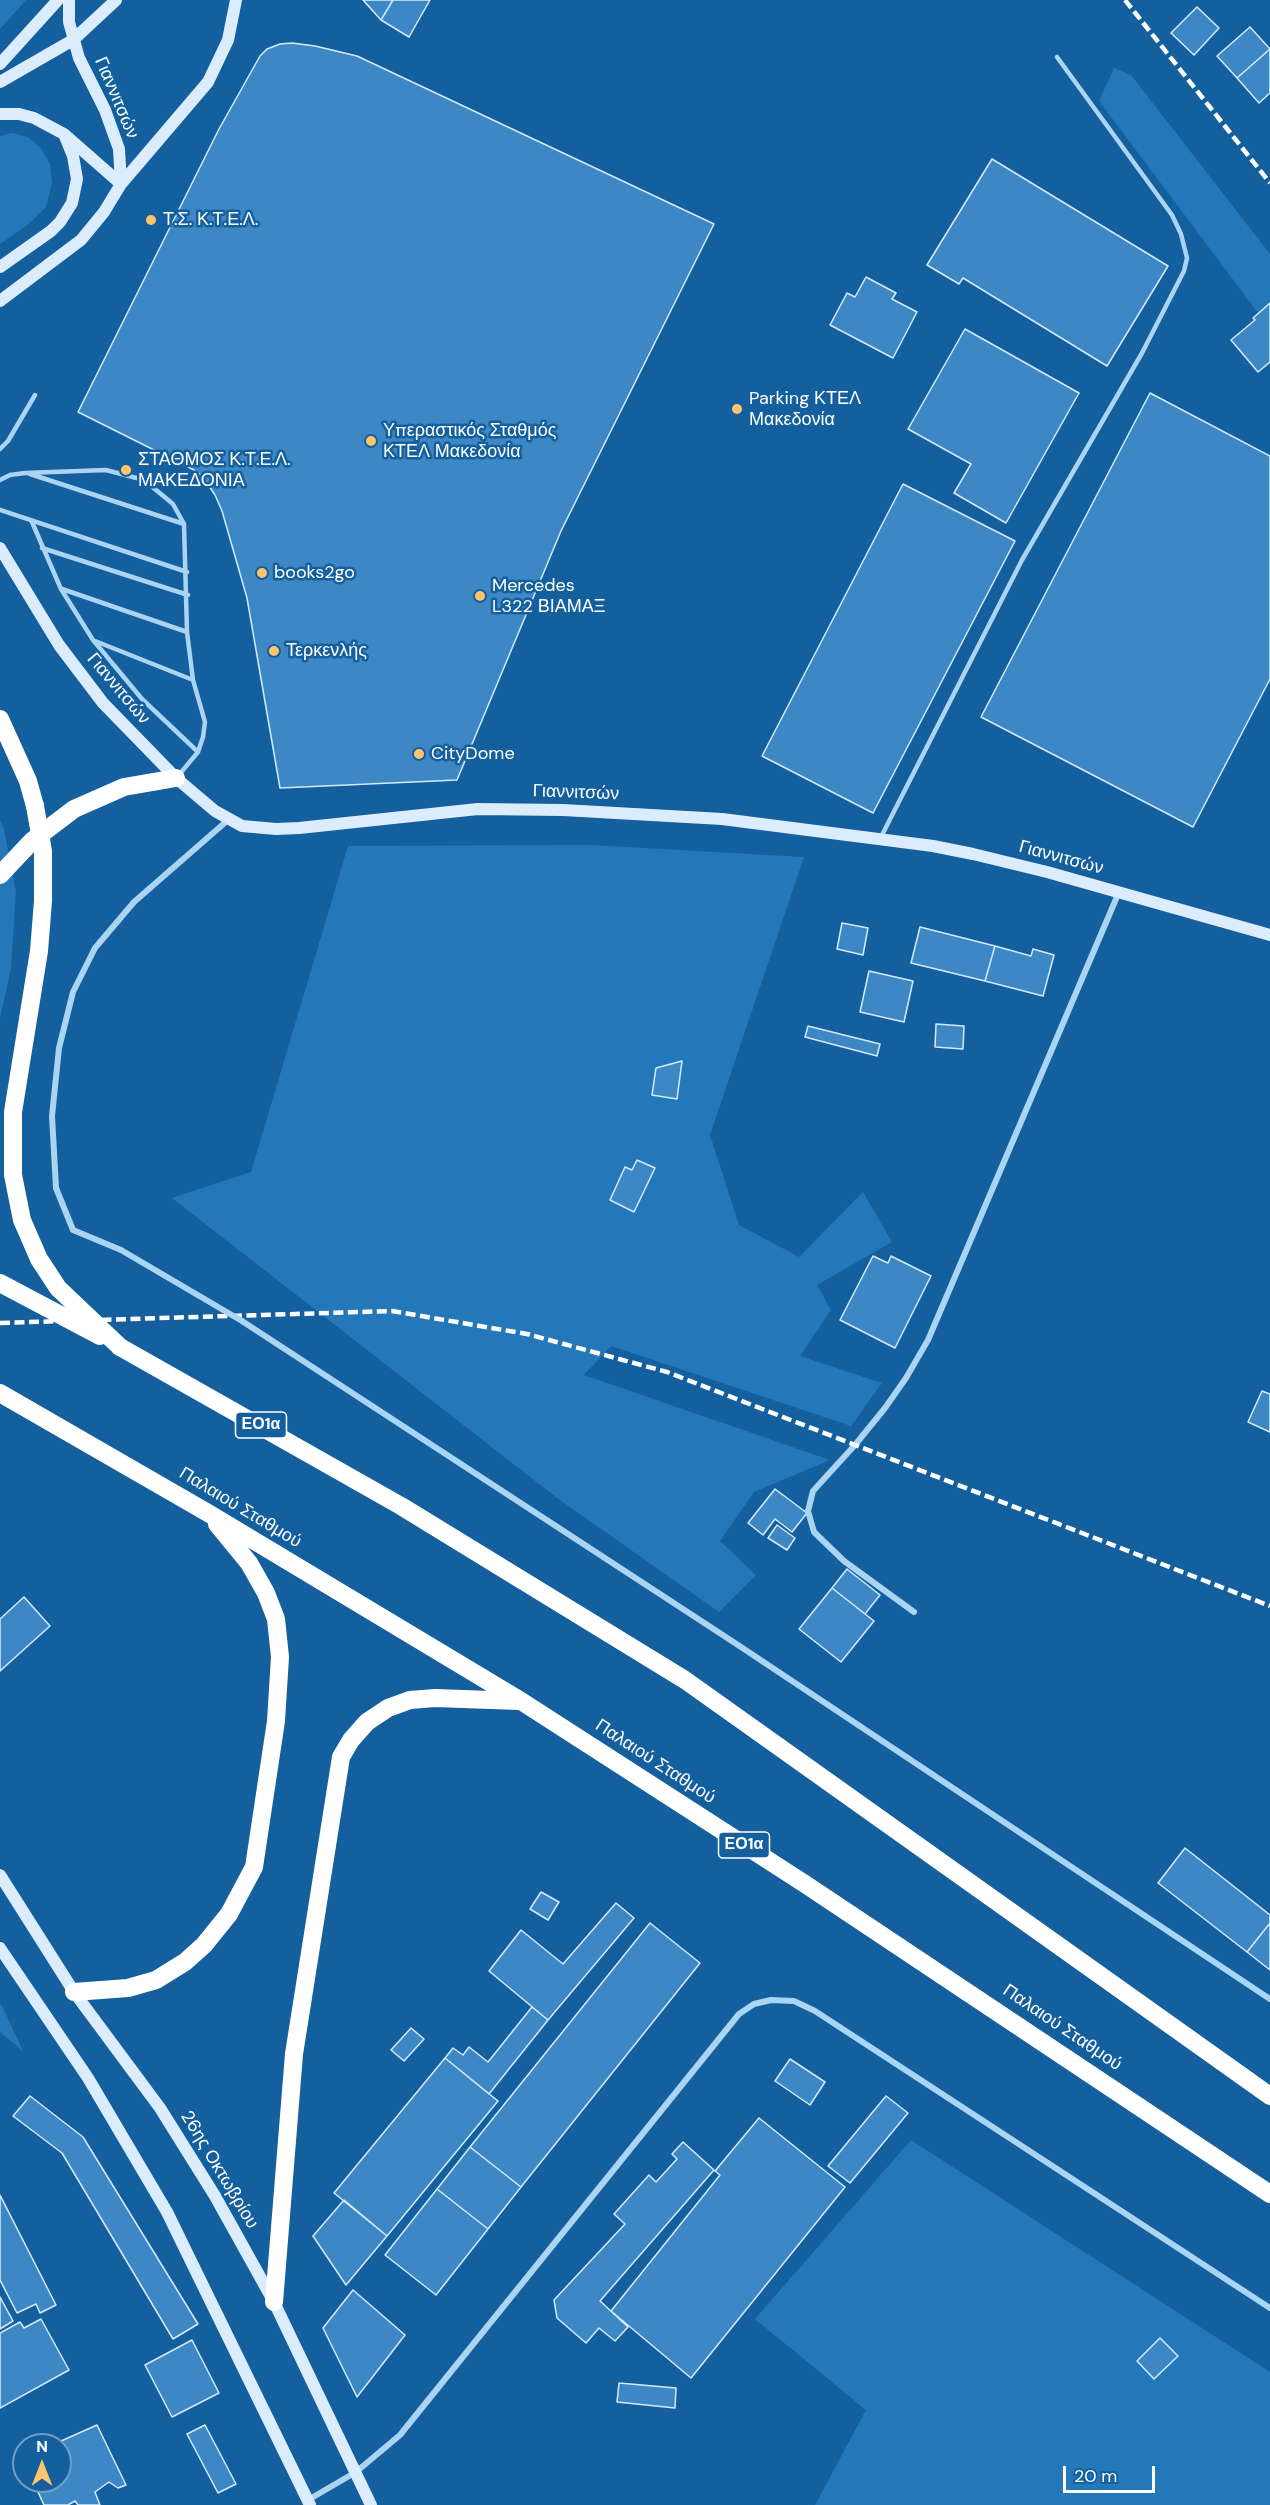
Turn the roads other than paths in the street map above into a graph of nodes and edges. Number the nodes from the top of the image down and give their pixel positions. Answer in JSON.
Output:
{"nodes":[{"id":1,"x":58,"y":0,"type":"edge"},
{"id":2,"x":69,"y":0,"type":"edge"},
{"id":3,"x":116,"y":0,"type":"edge"},
{"id":4,"x":236,"y":0,"type":"edge"},
{"id":5,"x":73,"y":39,"type":"junction"},
{"id":6,"x":1057,"y":57,"type":"dead end"},
{"id":7,"x":0,"y":64,"type":"edge"},
{"id":8,"x":0,"y":82,"type":"edge"},
{"id":9,"x":0,"y":114,"type":"edge"},
{"id":10,"x":64,"y":134,"type":"junction"},
{"id":11,"x":121,"y":184,"type":"junction"},
{"id":12,"x":0,"y":267,"type":"edge"},
{"id":13,"x":0,"y":301,"type":"edge"},
{"id":14,"x":35,"y":395,"type":"dead end"},
{"id":15,"x":0,"y":449,"type":"edge"},
{"id":16,"x":26,"y":473,"type":"junction"},
{"id":17,"x":0,"y":480,"type":"edge"},
{"id":18,"x":0,"y":510,"type":"edge"},
{"id":19,"x":32,"y":522,"type":"junction"},
{"id":20,"x":184,"y":524,"type":"junction"},
{"id":21,"x":0,"y":548,"type":"edge"},
{"id":22,"x":41,"y":548,"type":"junction"},
{"id":23,"x":188,"y":572,"type":"junction"},
{"id":24,"x":61,"y":589,"type":"junction"},
{"id":25,"x":188,"y":596,"type":"junction"},
{"id":26,"x":188,"y":632,"type":"junction"},
{"id":27,"x":93,"y":640,"type":"junction"},
{"id":28,"x":193,"y":680,"type":"junction"},
{"id":29,"x":0,"y":718,"type":"edge"},
{"id":30,"x":198,"y":752,"type":"junction"},
{"id":31,"x":176,"y":778,"type":"junction"},
{"id":32,"x":228,"y":820,"type":"junction"},
{"id":33,"x":880,"y":839,"type":"junction"},
{"id":34,"x":0,"y":875,"type":"edge"},
{"id":35,"x":1119,"y":892,"type":"junction"},
{"id":36,"x":1270,"y":935,"type":"edge"},
{"id":37,"x":0,"y":1283,"type":"edge"},
{"id":38,"x":120,"y":1347,"type":"junction"},
{"id":39,"x":0,"y":1392,"type":"edge"},
{"id":40,"x":208,"y":1513,"type":"junction"},
{"id":41,"x":914,"y":1612,"type":"dead end"},
{"id":42,"x":521,"y":1701,"type":"junction"},
{"id":43,"x":0,"y":1875,"type":"edge"},
{"id":44,"x":0,"y":1948,"type":"edge"},
{"id":45,"x":74,"y":1992,"type":"junction"},
{"id":46,"x":1270,"y":1998,"type":"edge"},
{"id":47,"x":1270,"y":2096,"type":"edge"},
{"id":48,"x":1270,"y":2194,"type":"edge"},
{"id":49,"x":274,"y":2302,"type":"junction"},
{"id":50,"x":1270,"y":2308,"type":"edge"},
{"id":51,"x":356,"y":2472,"type":"junction"},
{"id":52,"x":309,"y":2503,"type":"edge"},
{"id":53,"x":371,"y":2505,"type":"edge"}],
"edges":[{"from":1,"to":7,"type":"street"},
{"from":2,"to":5,"type":"street","name":"Γιαννιτσών"},
{"from":3,"to":5,"type":"street"},
{"from":4,"to":11,"type":"street"},
{"from":5,"to":8,"type":"street"},
{"from":5,"to":11,"type":"street","name":"Γιαννιτσών"},
{"from":6,"to":33,"type":"lane"},
{"from":9,"to":10,"type":"street"},
{"from":10,"to":11,"type":"street"},
{"from":10,"to":12,"type":"street"},
{"from":11,"to":13,"type":"street"},
{"from":14,"to":15,"type":"lane"},
{"from":16,"to":17,"type":"lane"},
{"from":16,"to":20,"type":"lane"},
{"from":16,"to":20,"type":"lane"},
{"from":18,"to":19,"type":"lane"},
{"from":19,"to":22,"type":"lane"},
{"from":19,"to":23,"type":"lane"},
{"from":20,"to":23,"type":"lane"},
{"from":21,"to":31,"type":"street","name":"Γιαννιτσών"},
{"from":22,"to":24,"type":"lane"},
{"from":22,"to":25,"type":"lane"},
{"from":23,"to":25,"type":"lane"},
{"from":24,"to":26,"type":"lane"},
{"from":24,"to":27,"type":"lane"},
{"from":25,"to":26,"type":"lane"},
{"from":26,"to":28,"type":"lane"},
{"from":27,"to":28,"type":"lane"},
{"from":27,"to":30,"type":"lane"},
{"from":28,"to":30,"type":"lane"},
{"from":29,"to":38,"type":"highway","bridge":true},
{"from":30,"to":31,"type":"lane"},
{"from":31,"to":32,"type":"street","name":"Γιαννιτσών"},
{"from":31,"to":34,"type":"highway"},
{"from":32,"to":33,"type":"street","name":"Γιαννιτσών"},
{"from":32,"to":46,"type":"street","bridge":true},
{"from":33,"to":35,"type":"street","name":"Γιαννιτσών"},
{"from":35,"to":36,"type":"street","name":"Γιαννιτσών"},
{"from":35,"to":41,"type":"street"},
{"from":37,"to":38,"type":"highway","number":"ΕΟ1α","bridge":true},
{"from":38,"to":47,"type":"highway","number":"ΕΟ1α"},
{"from":39,"to":40,"type":"highway","name":"Παλαιού Σταθμού","number":"ΕΟ1α"},
{"from":40,"to":42,"type":"highway","name":"Παλαιού Σταθμού","number":"ΕΟ1α"},
{"from":40,"to":45,"type":"highway"},
{"from":42,"to":48,"type":"highway","name":"Παλαιού Σταθμού","number":"ΕΟ1α"},
{"from":42,"to":49,"type":"highway"},
{"from":43,"to":45,"type":"street","name":"26ης Οκτωβρίου"},
{"from":44,"to":52,"type":"street"},
{"from":45,"to":49,"type":"street","name":"26ης Οκτωβρίου"},
{"from":49,"to":51,"type":"street","name":"26ης Οκτωβρίου"},
{"from":50,"to":51,"type":"street"},
{"from":51,"to":52,"type":"street"},
{"from":51,"to":53,"type":"street","name":"26ης Οκτωβρίου"}]}
